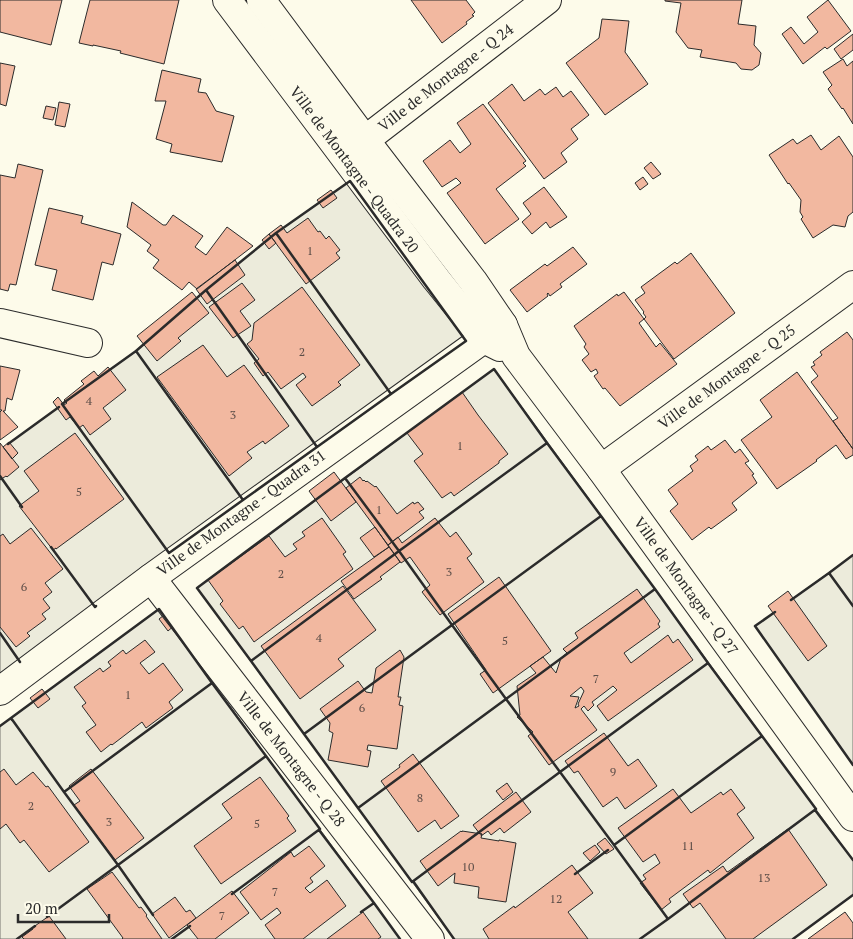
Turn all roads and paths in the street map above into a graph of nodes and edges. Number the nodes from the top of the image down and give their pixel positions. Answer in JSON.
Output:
{"nodes":[{"id":1,"x":226,"y":0,"type":"edge"},
{"id":2,"x":261,"y":0,"type":"edge"},
{"id":3,"x":547,"y":0,"type":"edge"},
{"id":4,"x":354,"y":147,"type":"junction"},
{"id":5,"x":853,"y":285,"type":"edge"},
{"id":6,"x":0,"y":323,"type":"edge"},
{"id":7,"x":494,"y":332,"type":"junction"},
{"id":8,"x":88,"y":343,"type":"dead end"},
{"id":9,"x":601,"y":469,"type":"junction"},
{"id":10,"x":151,"y":578,"type":"junction"},
{"id":11,"x":0,"y":691,"type":"edge"},
{"id":12,"x":848,"y":801,"type":"edge"},
{"id":13,"x":430,"y":939,"type":"edge"}],
"edges":[{"from":1,"to":4,"type":"street","name":"Ville de Montagne - Quadra 20"},
{"from":2,"to":4,"type":"street","name":"Ville de Montagne - Quadra 20"},
{"from":3,"to":4,"type":"street","name":"Ville de Montagne - Q 24"},
{"from":4,"to":7,"type":"street","name":"Ville de Montagne - Quadra 20"},
{"from":5,"to":9,"type":"street","name":"Ville de Montagne - Q 25"},
{"from":6,"to":8,"type":"street"},
{"from":7,"to":9,"type":"street","name":"Ville de Montagne - Q 27"},
{"from":7,"to":10,"type":"street","name":"Ville de Montagne - Quadra 31"},
{"from":9,"to":12,"type":"street","name":"Ville de Montagne - Q 27"},
{"from":10,"to":11,"type":"street","name":"Ville de Montagne - Quadra 31"},
{"from":10,"to":13,"type":"street","name":"Ville de Montagne - Q 28"}]}
